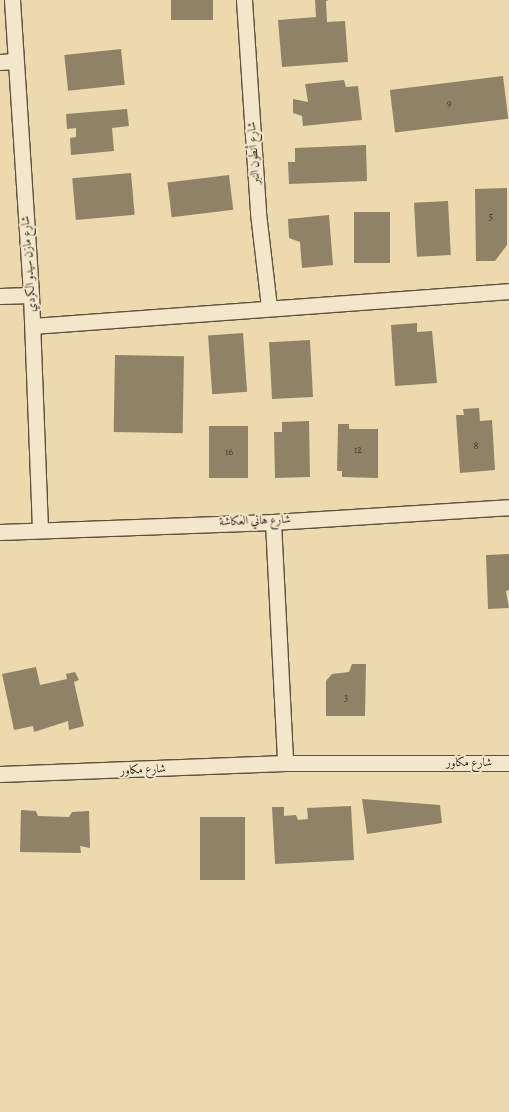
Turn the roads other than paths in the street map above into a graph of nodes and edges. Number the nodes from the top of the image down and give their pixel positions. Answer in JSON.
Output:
{"nodes":[{"id":1,"x":12,"y":0,"type":"edge"},
{"id":2,"x":244,"y":0,"type":"edge"},
{"id":3,"x":15,"y":61,"type":"junction"},
{"id":4,"x":0,"y":62,"type":"edge"},
{"id":5,"x":509,"y":291,"type":"edge"},
{"id":6,"x":31,"y":295,"type":"junction"},
{"id":7,"x":0,"y":296,"type":"edge"},
{"id":8,"x":269,"y":306,"type":"junction"},
{"id":9,"x":33,"y":326,"type":"junction"},
{"id":10,"x":509,"y":507,"type":"edge"},
{"id":11,"x":273,"y":522,"type":"junction"},
{"id":12,"x":40,"y":529,"type":"junction"},
{"id":13,"x":0,"y":532,"type":"edge"},
{"id":14,"x":285,"y":763,"type":"junction"},
{"id":15,"x":509,"y":763,"type":"edge"},
{"id":16,"x":0,"y":774,"type":"edge"}],
"edges":[{"from":1,"to":3,"type":"street","name":"شارع مازن سيدو الكردي"},
{"from":2,"to":8,"type":"street","name":"شارع أنطون النبر"},
{"from":3,"to":4,"type":"street"},
{"from":3,"to":6,"type":"street","name":"شارع مازن سيدو الكردي"},
{"from":5,"to":8,"type":"street"},
{"from":6,"to":7,"type":"street"},
{"from":6,"to":9,"type":"street","name":"شارع مازن سيدو الكردي"},
{"from":8,"to":9,"type":"street"},
{"from":9,"to":12,"type":"street","name":"شارع مازن سيدو الكردي"},
{"from":10,"to":11,"type":"street","name":"شارع هاني العكاشة"},
{"from":11,"to":12,"type":"street","name":"شارع هاني العكاشة"},
{"from":11,"to":14,"type":"street"},
{"from":12,"to":13,"type":"street","name":"شارع هاني العكاشة"},
{"from":14,"to":15,"type":"street","name":"شارع مكاور"},
{"from":14,"to":16,"type":"street","name":"شارع مكاور"}]}
